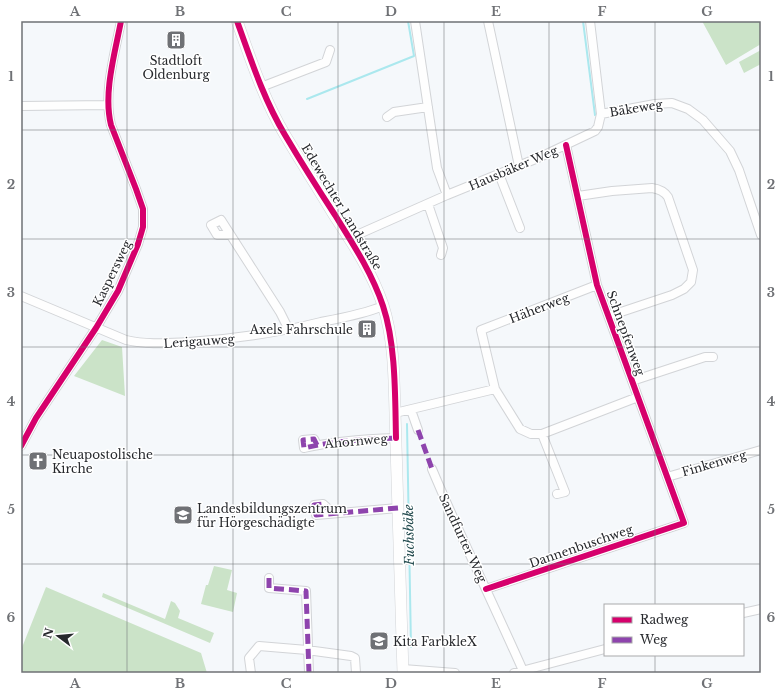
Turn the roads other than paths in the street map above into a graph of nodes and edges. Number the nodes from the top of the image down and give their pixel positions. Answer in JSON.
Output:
{"nodes":[{"id":1,"x":121,"y":21,"type":"edge"},
{"id":2,"x":237,"y":21,"type":"edge"},
{"id":3,"x":415,"y":21,"type":"edge"},
{"id":4,"x":488,"y":21,"type":"edge"},
{"id":5,"x":590,"y":21,"type":"edge"},
{"id":6,"x":330,"y":50,"type":"dead end"},
{"id":7,"x":261,"y":87,"type":"junction"},
{"id":8,"x":21,"y":106,"type":"edge"},
{"id":9,"x":108,"y":106,"type":"junction"},
{"id":10,"x":428,"y":107,"type":"junction"},
{"id":11,"x":601,"y":114,"type":"junction"},
{"id":12,"x":387,"y":117,"type":"dead end"},
{"id":13,"x":566,"y":145,"type":"junction"},
{"id":14,"x":519,"y":166,"type":"junction"},
{"id":15,"x":499,"y":174,"type":"junction"},
{"id":16,"x":447,"y":195,"type":"junction"},
{"id":17,"x":578,"y":196,"type":"junction"},
{"id":18,"x":428,"y":204,"type":"junction"},
{"id":19,"x":520,"y":228,"type":"dead end"},
{"id":20,"x":230,"y":235,"type":"dead end"},
{"id":21,"x":761,"y":235,"type":"edge"},
{"id":22,"x":350,"y":238,"type":"junction"},
{"id":23,"x":441,"y":255,"type":"dead end"},
{"id":24,"x":598,"y":285,"type":"junction"},
{"id":25,"x":21,"y":296,"type":"edge"},
{"id":26,"x":383,"y":306,"type":"junction"},
{"id":27,"x":609,"y":316,"type":"junction"},
{"id":28,"x":96,"y":328,"type":"junction"},
{"id":29,"x":289,"y":330,"type":"junction"},
{"id":30,"x":713,"y":357,"type":"dead end"},
{"id":31,"x":632,"y":381,"type":"junction"},
{"id":32,"x":495,"y":389,"type":"junction"},
{"id":33,"x":638,"y":397,"type":"junction"},
{"id":34,"x":411,"y":410,"type":"junction"},
{"id":35,"x":396,"y":413,"type":"junction"},
{"id":36,"x":418,"y":430,"type":"dead end"},
{"id":37,"x":542,"y":434,"type":"junction"},
{"id":38,"x":396,"y":438,"type":"junction"},
{"id":39,"x":317,"y":445,"type":"dead end"},
{"id":40,"x":21,"y":446,"type":"edge"},
{"id":41,"x":761,"y":450,"type":"edge"},
{"id":42,"x":432,"y":469,"type":"dead end"},
{"id":43,"x":667,"y":477,"type":"junction"},
{"id":44,"x":557,"y":494,"type":"dead end"},
{"id":45,"x":398,"y":508,"type":"junction"},
{"id":46,"x":332,"y":513,"type":"dead end"},
{"id":47,"x":684,"y":523,"type":"joint"},
{"id":48,"x":268,"y":578,"type":"dead end"},
{"id":49,"x":486,"y":589,"type":"junction"},
{"id":50,"x":761,"y":609,"type":"edge"},
{"id":51,"x":744,"y":614,"type":"edge"},
{"id":52,"x":604,"y":649,"type":"edge"},
{"id":53,"x":307,"y":650,"type":"junction"},
{"id":54,"x":403,"y":671,"type":"edge"},
{"id":55,"x":523,"y":672,"type":"edge"},
{"id":56,"x":251,"y":673,"type":"edge"},
{"id":57,"x":309,"y":673,"type":"edge"},
{"id":58,"x":356,"y":673,"type":"edge"},
{"id":59,"x":455,"y":673,"type":"edge"},
{"id":60,"x":514,"y":673,"type":"edge"}],
"edges":[{"from":1,"to":9,"type":"street","name":"Kaspersweg"},
{"from":2,"to":7,"type":"main road","name":"Edewechter Landstraße"},
{"from":3,"to":10,"type":"street"},
{"from":4,"to":14,"type":"street"},
{"from":5,"to":11,"type":"street","name":"Hausbäker Weg"},
{"from":6,"to":7,"type":"street"},
{"from":7,"to":22,"type":"main road","name":"Edewechter Landstraße"},
{"from":8,"to":9,"type":"street"},
{"from":9,"to":28,"type":"street","name":"Kaspersweg"},
{"from":10,"to":12,"type":"street"},
{"from":10,"to":16,"type":"street"},
{"from":11,"to":13,"type":"street","name":"Hausbäker Weg"},
{"from":11,"to":21,"type":"street","name":"Bäkeweg"},
{"from":13,"to":14,"type":"street","name":"Hausbäker Weg"},
{"from":13,"to":17,"type":"street","name":"Schnepfenweg"},
{"from":14,"to":15,"type":"street","name":"Hausbäker Weg"},
{"from":15,"to":16,"type":"street","name":"Hausbäker Weg"},
{"from":15,"to":19,"type":"street"},
{"from":16,"to":18,"type":"street","name":"Hausbäker Weg"},
{"from":17,"to":24,"type":"street","name":"Schnepfenweg"},
{"from":17,"to":27,"type":"street"},
{"from":18,"to":22,"type":"street","name":"Hausbäker Weg"},
{"from":18,"to":23,"type":"street"},
{"from":20,"to":29,"type":"street"},
{"from":22,"to":26,"type":"main road","name":"Edewechter Landstraße"},
{"from":24,"to":27,"type":"street","name":"Schnepfenweg"},
{"from":24,"to":32,"type":"street","name":"Häherweg"},
{"from":25,"to":28,"type":"street","name":"Lerigauweg"},
{"from":26,"to":29,"type":"street","name":"Lerigauweg"},
{"from":26,"to":35,"type":"main road","name":"Edewechter Landstraße"},
{"from":27,"to":31,"type":"street","name":"Schnepfenweg"},
{"from":28,"to":29,"type":"street","name":"Lerigauweg"},
{"from":28,"to":40,"type":"street","name":"Kaspersweg"},
{"from":30,"to":31,"type":"street"},
{"from":31,"to":33,"type":"street","name":"Schnepfenweg"},
{"from":32,"to":34,"type":"street"},
{"from":32,"to":37,"type":"street"},
{"from":33,"to":37,"type":"street"},
{"from":33,"to":43,"type":"street","name":"Schnepfenweg"},
{"from":34,"to":35,"type":"street"},
{"from":34,"to":36,"type":"street"},
{"from":35,"to":38,"type":"main road","name":"Edewechter Landstraße"},
{"from":37,"to":44,"type":"street"},
{"from":38,"to":39,"type":"street","name":"Ahornweg"},
{"from":38,"to":45,"type":"main road","name":"Edewechter Landstraße"},
{"from":41,"to":43,"type":"street","name":"Finkenweg"},
{"from":42,"to":49,"type":"street","name":"Sandfurter Weg"},
{"from":43,"to":47,"type":"street","name":"Schnepfenweg"},
{"from":45,"to":46,"type":"street"},
{"from":45,"to":54,"type":"main road","name":"Edewechter Landstraße"},
{"from":47,"to":49,"type":"street","name":"Dannenbuschweg"},
{"from":48,"to":53,"type":"street"},
{"from":49,"to":55,"type":"street","name":"Sandfurter Weg"},
{"from":50,"to":51,"type":"street"},
{"from":52,"to":55,"type":"street"},
{"from":53,"to":56,"type":"street"},
{"from":53,"to":57,"type":"street"},
{"from":53,"to":58,"type":"street"},
{"from":54,"to":59,"type":"street"},
{"from":55,"to":60,"type":"street"}]}
